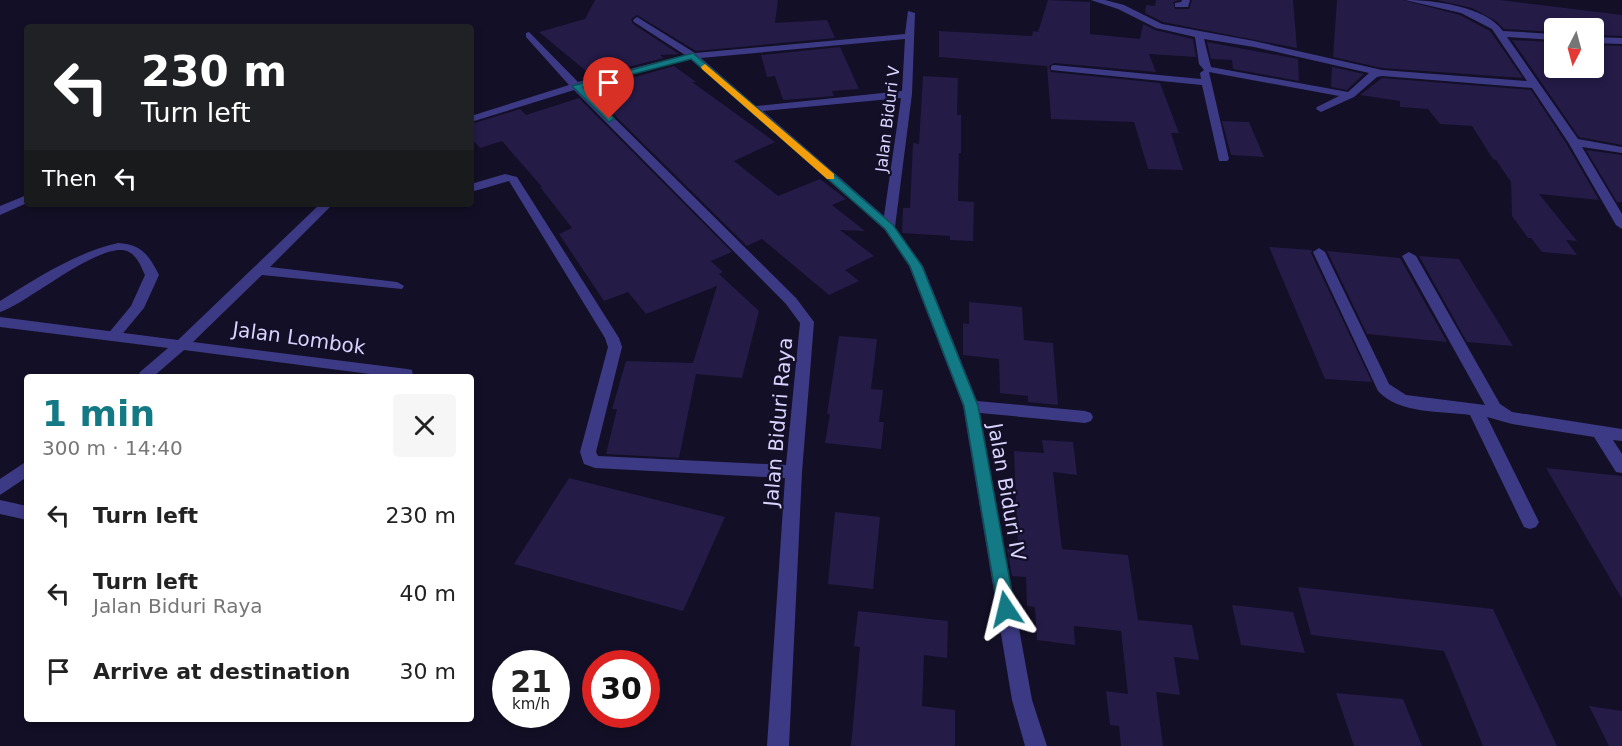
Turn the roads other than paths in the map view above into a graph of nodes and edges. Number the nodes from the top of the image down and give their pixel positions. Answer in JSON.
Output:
{"nodes":[{"id":1,"x":1095,"y":0,"type":"edge"},
{"id":2,"x":1409,"y":0,"type":"edge"},
{"id":3,"x":911,"y":13,"type":"dead end"},
{"id":4,"x":637,"y":20,"type":"dead end"},
{"id":5,"x":529,"y":34,"type":"dead end"},
{"id":6,"x":1501,"y":34,"type":"junction"},
{"id":7,"x":1199,"y":35,"type":"junction"},
{"id":8,"x":910,"y":36,"type":"junction"},
{"id":9,"x":1544,"y":36,"type":"edge"},
{"id":10,"x":1604,"y":40,"type":"edge"},
{"id":11,"x":1622,"y":41,"type":"edge"},
{"id":12,"x":693,"y":56,"type":"junction"},
{"id":13,"x":1205,"y":67,"type":"junction"},
{"id":14,"x":1054,"y":68,"type":"dead end"},
{"id":15,"x":1382,"y":73,"type":"junction"},
{"id":16,"x":1206,"y":82,"type":"junction"},
{"id":17,"x":1536,"y":85,"type":"junction"},
{"id":18,"x":576,"y":86,"type":"junction"},
{"id":19,"x":907,"y":94,"type":"junction"},
{"id":20,"x":1350,"y":95,"type":"junction"},
{"id":21,"x":753,"y":109,"type":"junction"},
{"id":22,"x":1321,"y":109,"type":"dead end"},
{"id":23,"x":474,"y":118,"type":"edge"},
{"id":24,"x":1574,"y":142,"type":"junction"},
{"id":25,"x":1622,"y":150,"type":"edge"},
{"id":26,"x":1223,"y":159,"type":"dead end"},
{"id":27,"x":474,"y":187,"type":"edge"},
{"id":28,"x":24,"y":200,"type":"edge"},
{"id":29,"x":323,"y":207,"type":"edge"},
{"id":30,"x":0,"y":211,"type":"edge"},
{"id":31,"x":1622,"y":225,"type":"edge"},
{"id":32,"x":889,"y":227,"type":"junction"},
{"id":33,"x":1319,"y":252,"type":"dead end"},
{"id":34,"x":1408,"y":256,"type":"dead end"},
{"id":35,"x":257,"y":270,"type":"junction"},
{"id":36,"x":398,"y":286,"type":"dead end"},
{"id":37,"x":0,"y":307,"type":"edge"},
{"id":38,"x":0,"y":321,"type":"edge"},
{"id":39,"x":114,"y":335,"type":"junction"},
{"id":40,"x":184,"y":344,"type":"junction"},
{"id":41,"x":147,"y":374,"type":"edge"},
{"id":42,"x":407,"y":374,"type":"dead end"},
{"id":43,"x":971,"y":406,"type":"junction"},
{"id":44,"x":1476,"y":411,"type":"junction"},
{"id":45,"x":1499,"y":413,"type":"junction"},
{"id":46,"x":1085,"y":417,"type":"dead end"},
{"id":47,"x":1599,"y":432,"type":"junction"},
{"id":48,"x":1622,"y":435,"type":"edge"},
{"id":49,"x":1622,"y":466,"type":"edge"},
{"id":50,"x":24,"y":470,"type":"edge"},
{"id":51,"x":794,"y":472,"type":"junction"},
{"id":52,"x":0,"y":488,"type":"edge"},
{"id":53,"x":0,"y":507,"type":"edge"},
{"id":54,"x":24,"y":512,"type":"edge"},
{"id":55,"x":1530,"y":522,"type":"dead end"},
{"id":56,"x":778,"y":746,"type":"edge"},
{"id":57,"x":1036,"y":746,"type":"edge"}],
"edges":[{"from":1,"to":7,"type":"street"},
{"from":2,"to":6,"type":"street"},
{"from":3,"to":8,"type":"street","name":"Jalan Biduri V"},
{"from":4,"to":12,"type":"street","name":"Jalan Biduri IV"},
{"from":5,"to":18,"type":"street","name":"Jalan Biduri Raya"},
{"from":6,"to":9,"type":"street"},
{"from":6,"to":17,"type":"street"},
{"from":7,"to":13,"type":"street"},
{"from":7,"to":15,"type":"street"},
{"from":8,"to":12,"type":"street"},
{"from":8,"to":19,"type":"street","name":"Jalan Biduri V"},
{"from":10,"to":11,"type":"street"},
{"from":12,"to":18,"type":"street"},
{"from":12,"to":21,"type":"street","name":"Jalan Biduri IV"},
{"from":13,"to":16,"type":"street"},
{"from":13,"to":20,"type":"street"},
{"from":14,"to":16,"type":"street"},
{"from":15,"to":17,"type":"street"},
{"from":15,"to":20,"type":"street"},
{"from":16,"to":26,"type":"street"},
{"from":17,"to":24,"type":"street"},
{"from":18,"to":23,"type":"street"},
{"from":18,"to":51,"type":"street","name":"Jalan Biduri Raya"},
{"from":19,"to":21,"type":"street"},
{"from":19,"to":32,"type":"street","name":"Jalan Biduri V"},
{"from":20,"to":22,"type":"street"},
{"from":21,"to":32,"type":"street","name":"Jalan Biduri IV"},
{"from":24,"to":25,"type":"street"},
{"from":24,"to":31,"type":"street"},
{"from":27,"to":51,"type":"street"},
{"from":28,"to":30,"type":"street"},
{"from":29,"to":35,"type":"street"},
{"from":32,"to":43,"type":"street","name":"Jalan Biduri IV"},
{"from":33,"to":44,"type":"street"},
{"from":34,"to":45,"type":"street"},
{"from":35,"to":36,"type":"street"},
{"from":35,"to":40,"type":"street"},
{"from":37,"to":39,"type":"street"},
{"from":38,"to":39,"type":"street","name":"Jalan Lombok"},
{"from":39,"to":40,"type":"street","name":"Jalan Lombok"},
{"from":40,"to":41,"type":"street"},
{"from":40,"to":42,"type":"street","name":"Jalan Lombok"},
{"from":43,"to":46,"type":"street"},
{"from":43,"to":57,"type":"street","name":"Jalan Biduri IV"},
{"from":44,"to":45,"type":"street"},
{"from":44,"to":55,"type":"street"},
{"from":45,"to":47,"type":"street"},
{"from":47,"to":48,"type":"street"},
{"from":47,"to":49,"type":"street"},
{"from":50,"to":52,"type":"street"},
{"from":51,"to":56,"type":"street","name":"Jalan Biduri Raya"},
{"from":53,"to":54,"type":"street"}]}
